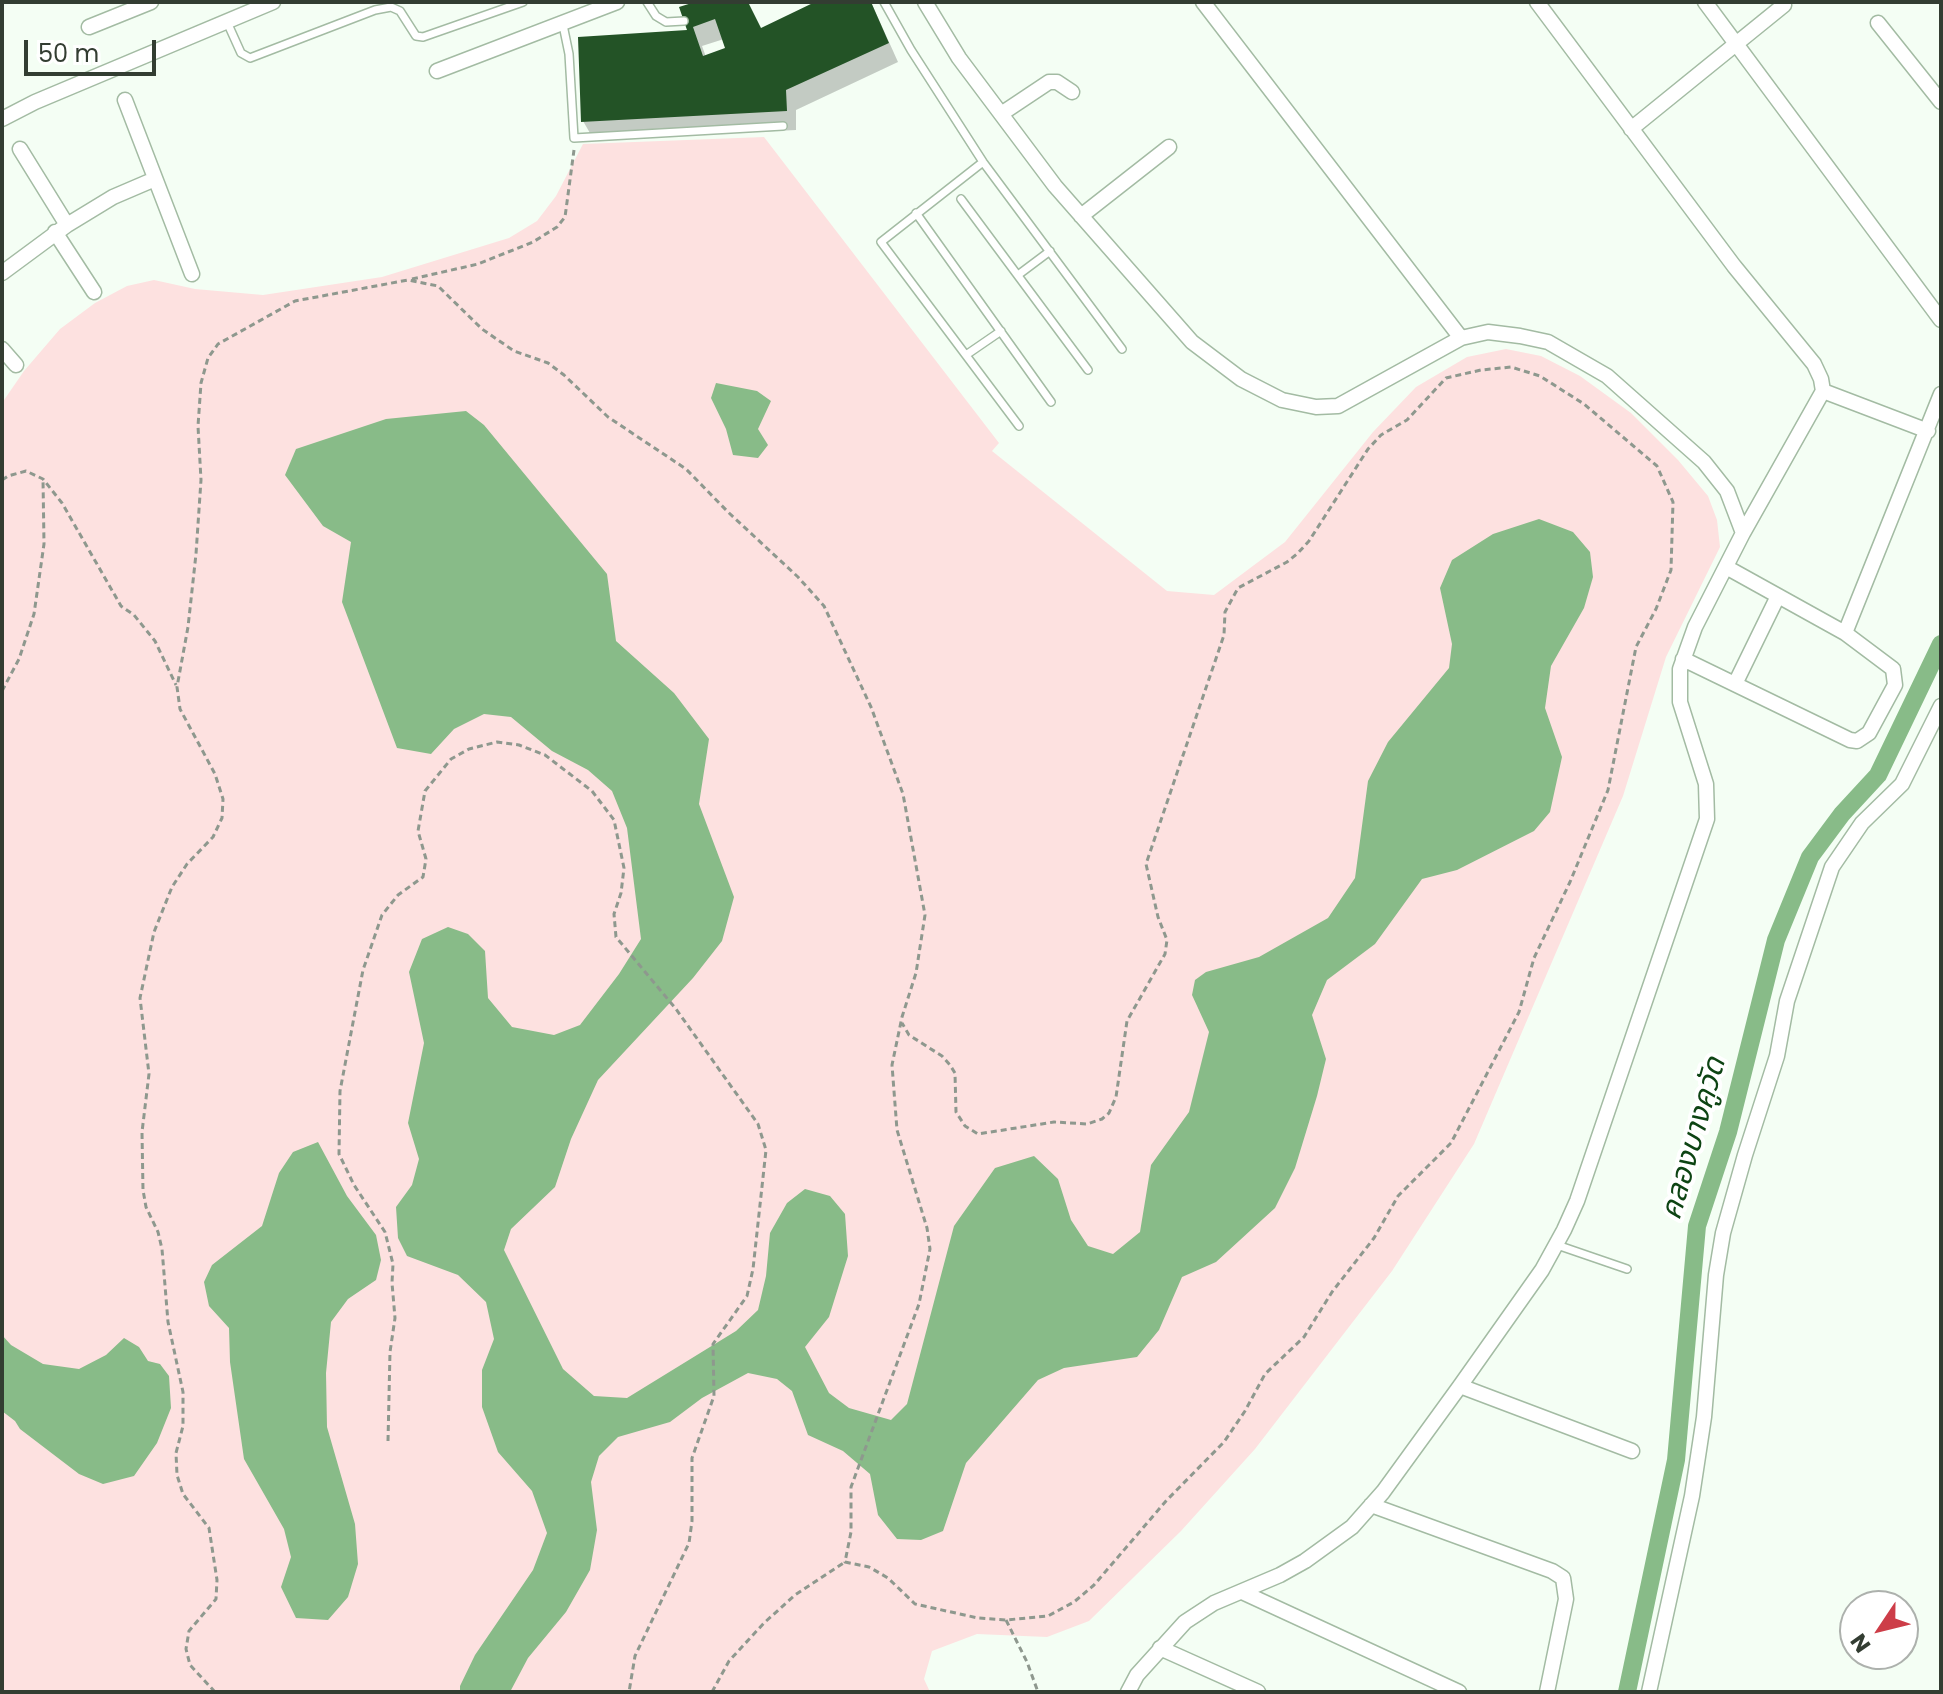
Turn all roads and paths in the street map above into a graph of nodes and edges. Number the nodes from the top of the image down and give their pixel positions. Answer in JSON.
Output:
{"nodes":[{"id":1,"x":151,"y":2,"type":"edge"},
{"id":2,"x":273,"y":2,"type":"edge"},
{"id":3,"x":523,"y":2,"type":"edge"},
{"id":4,"x":617,"y":2,"type":"edge"},
{"id":5,"x":647,"y":2,"type":"edge"},
{"id":6,"x":884,"y":2,"type":"edge"},
{"id":7,"x":925,"y":2,"type":"edge"},
{"id":8,"x":1203,"y":2,"type":"edge"},
{"id":9,"x":1537,"y":2,"type":"edge"},
{"id":10,"x":1705,"y":2,"type":"edge"},
{"id":11,"x":1784,"y":5,"type":"dead end"},
{"id":12,"x":226,"y":20,"type":"junction"},
{"id":13,"x":684,"y":21,"type":"dead end"},
{"id":14,"x":1878,"y":23,"type":"dead end"},
{"id":15,"x":563,"y":25,"type":"junction"},
{"id":16,"x":89,"y":27,"type":"dead end"},
{"id":17,"x":1737,"y":45,"type":"junction"},
{"id":18,"x":437,"y":71,"type":"dead end"},
{"id":19,"x":1072,"y":92,"type":"dead end"},
{"id":20,"x":125,"y":100,"type":"dead end"},
{"id":21,"x":1941,"y":102,"type":"edge"},
{"id":22,"x":1001,"y":114,"type":"junction"},
{"id":23,"x":2,"y":119,"type":"edge"},
{"id":24,"x":783,"y":126,"type":"dead end"},
{"id":25,"x":1631,"y":129,"type":"junction"},
{"id":26,"x":574,"y":138,"type":"junction"},
{"id":27,"x":1169,"y":147,"type":"dead end"},
{"id":28,"x":20,"y":149,"type":"dead end"},
{"id":29,"x":983,"y":162,"type":"junction"},
{"id":30,"x":155,"y":179,"type":"junction"},
{"id":31,"x":961,"y":199,"type":"dead end"},
{"id":32,"x":916,"y":213,"type":"junction"},
{"id":33,"x":1081,"y":216,"type":"junction"},
{"id":34,"x":61,"y":228,"type":"junction"},
{"id":35,"x":1050,"y":251,"type":"junction"},
{"id":36,"x":2,"y":273,"type":"edge"},
{"id":37,"x":192,"y":274,"type":"dead end"},
{"id":38,"x":1018,"y":275,"type":"junction"},
{"id":39,"x":408,"y":280,"type":"junction"},
{"id":40,"x":94,"y":292,"type":"dead end"},
{"id":41,"x":1941,"y":320,"type":"edge"},
{"id":42,"x":1001,"y":331,"type":"junction"},
{"id":43,"x":1461,"y":338,"type":"junction"},
{"id":44,"x":2,"y":349,"type":"edge"},
{"id":45,"x":1122,"y":349,"type":"dead end"},
{"id":46,"x":966,"y":355,"type":"junction"},
{"id":47,"x":16,"y":365,"type":"dead end"},
{"id":48,"x":1088,"y":370,"type":"dead end"},
{"id":49,"x":1823,"y":391,"type":"junction"},
{"id":50,"x":1941,"y":394,"type":"edge"},
{"id":51,"x":1051,"y":402,"type":"dead end"},
{"id":52,"x":1019,"y":426,"type":"dead end"},
{"id":53,"x":1928,"y":431,"type":"junction"},
{"id":54,"x":43,"y":479,"type":"junction"},
{"id":55,"x":2,"y":480,"type":"edge"},
{"id":56,"x":1743,"y":533,"type":"junction"},
{"id":57,"x":1726,"y":567,"type":"junction"},
{"id":58,"x":1778,"y":596,"type":"junction"},
{"id":59,"x":1845,"y":633,"type":"junction"},
{"id":60,"x":1683,"y":659,"type":"junction"},
{"id":61,"x":1735,"y":684,"type":"junction"},
{"id":62,"x":177,"y":687,"type":"junction"},
{"id":63,"x":2,"y":691,"type":"edge"},
{"id":64,"x":1941,"y":706,"type":"edge"},
{"id":65,"x":902,"y":1023,"type":"junction"},
{"id":66,"x":1556,"y":1244,"type":"junction"},
{"id":67,"x":1627,"y":1269,"type":"dead end"},
{"id":68,"x":1460,"y":1386,"type":"junction"},
{"id":69,"x":388,"y":1441,"type":"dead end"},
{"id":70,"x":1632,"y":1451,"type":"dead end"},
{"id":71,"x":1371,"y":1505,"type":"junction"},
{"id":72,"x":845,"y":1562,"type":"junction"},
{"id":73,"x":1242,"y":1592,"type":"junction"},
{"id":74,"x":1006,"y":1620,"type":"junction"},
{"id":75,"x":1160,"y":1648,"type":"junction"},
{"id":76,"x":215,"y":1692,"type":"edge"},
{"id":77,"x":629,"y":1692,"type":"edge"},
{"id":78,"x":712,"y":1692,"type":"edge"},
{"id":79,"x":1038,"y":1692,"type":"edge"},
{"id":80,"x":1128,"y":1692,"type":"edge"},
{"id":81,"x":1258,"y":1692,"type":"edge"},
{"id":82,"x":1459,"y":1692,"type":"edge"},
{"id":83,"x":1547,"y":1692,"type":"edge"},
{"id":84,"x":1649,"y":1692,"type":"edge"}],
"edges":[{"from":1,"to":16,"type":"street"},
{"from":2,"to":12,"type":"street"},
{"from":3,"to":12,"type":"lane"},
{"from":4,"to":15,"type":"street"},
{"from":5,"to":13,"type":"lane"},
{"from":6,"to":29,"type":"lane"},
{"from":7,"to":22,"type":"street"},
{"from":8,"to":43,"type":"street"},
{"from":9,"to":25,"type":"street"},
{"from":10,"to":17,"type":"street"},
{"from":11,"to":17,"type":"street"},
{"from":12,"to":23,"type":"street"},
{"from":14,"to":21,"type":"street"},
{"from":15,"to":18,"type":"street"},
{"from":15,"to":26,"type":"lane"},
{"from":17,"to":25,"type":"street"},
{"from":17,"to":41,"type":"street"},
{"from":19,"to":22,"type":"street"},
{"from":20,"to":30,"type":"street"},
{"from":22,"to":33,"type":"street"},
{"from":24,"to":26,"type":"lane"},
{"from":25,"to":49,"type":"street"},
{"from":26,"to":39,"type":"path"},
{"from":27,"to":33,"type":"street"},
{"from":28,"to":34,"type":"street"},
{"from":29,"to":32,"type":"lane"},
{"from":29,"to":35,"type":"lane"},
{"from":30,"to":34,"type":"street"},
{"from":30,"to":37,"type":"street"},
{"from":31,"to":38,"type":"lane"},
{"from":32,"to":42,"type":"lane"},
{"from":32,"to":46,"type":"lane"},
{"from":33,"to":43,"type":"street"},
{"from":34,"to":36,"type":"street"},
{"from":34,"to":40,"type":"street"},
{"from":35,"to":38,"type":"lane"},
{"from":35,"to":45,"type":"lane"},
{"from":38,"to":48,"type":"lane"},
{"from":39,"to":62,"type":"path"},
{"from":39,"to":65,"type":"path"},
{"from":42,"to":46,"type":"lane"},
{"from":42,"to":51,"type":"lane"},
{"from":43,"to":56,"type":"street"},
{"from":44,"to":47,"type":"street"},
{"from":46,"to":52,"type":"lane"},
{"from":49,"to":53,"type":"street"},
{"from":49,"to":56,"type":"street"},
{"from":50,"to":53,"type":"street"},
{"from":53,"to":59,"type":"street"},
{"from":54,"to":55,"type":"path"},
{"from":54,"to":62,"type":"path"},
{"from":54,"to":63,"type":"path"},
{"from":56,"to":57,"type":"street"},
{"from":57,"to":58,"type":"street"},
{"from":57,"to":60,"type":"street"},
{"from":58,"to":59,"type":"street"},
{"from":58,"to":61,"type":"street"},
{"from":59,"to":61,"type":"street"},
{"from":60,"to":61,"type":"street"},
{"from":60,"to":66,"type":"street"},
{"from":62,"to":76,"type":"path"},
{"from":64,"to":84,"type":"street"},
{"from":65,"to":72,"type":"path"},
{"from":65,"to":74,"type":"path"},
{"from":66,"to":67,"type":"lane"},
{"from":66,"to":68,"type":"street"},
{"from":68,"to":70,"type":"street"},
{"from":68,"to":71,"type":"street"},
{"from":69,"to":77,"type":"path"},
{"from":71,"to":73,"type":"street"},
{"from":71,"to":83,"type":"street"},
{"from":72,"to":74,"type":"path"},
{"from":72,"to":78,"type":"path"},
{"from":73,"to":75,"type":"street"},
{"from":73,"to":82,"type":"street"},
{"from":74,"to":79,"type":"path"},
{"from":75,"to":80,"type":"street"},
{"from":75,"to":81,"type":"street"}]}
